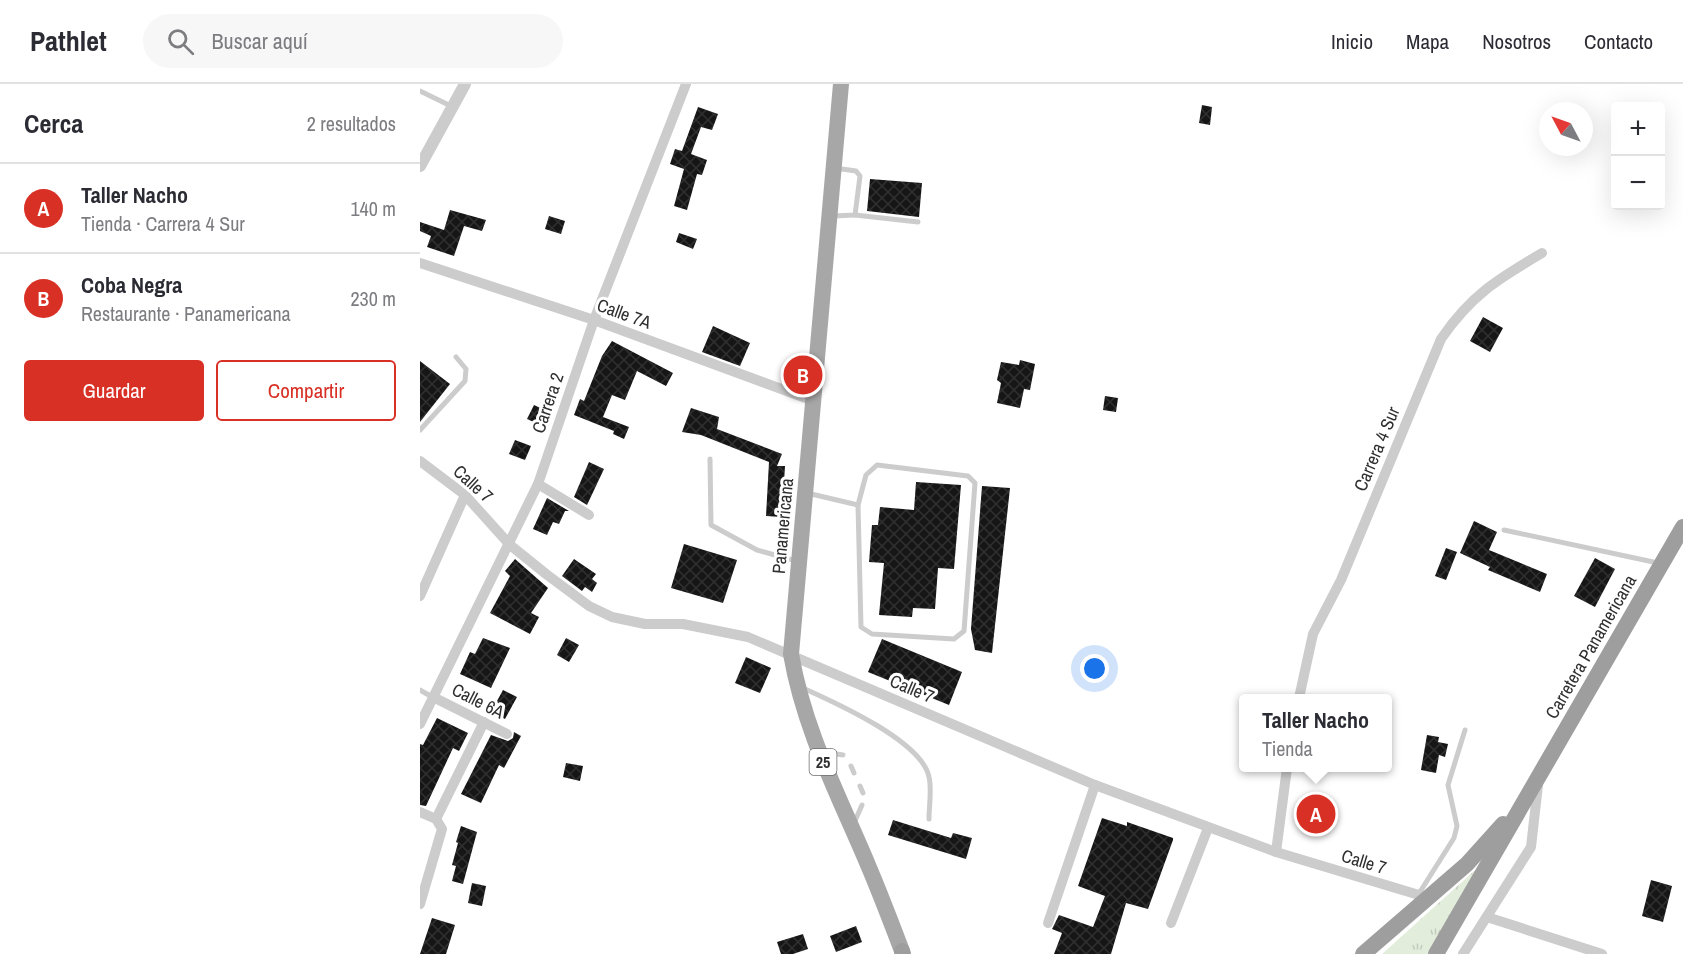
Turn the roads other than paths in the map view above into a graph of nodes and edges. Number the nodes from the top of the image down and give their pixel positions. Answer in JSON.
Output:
{"nodes":[{"id":1,"x":465,"y":84,"type":"edge"},
{"id":2,"x":686,"y":84,"type":"edge"},
{"id":3,"x":841,"y":84,"type":"edge"},
{"id":4,"x":420,"y":91,"type":"edge"},
{"id":5,"x":453,"y":107,"type":"junction"},
{"id":6,"x":420,"y":166,"type":"edge"},
{"id":7,"x":833,"y":168,"type":"junction"},
{"id":8,"x":855,"y":215,"type":"junction"},
{"id":9,"x":829,"y":216,"type":"junction"},
{"id":10,"x":918,"y":222,"type":"dead end"},
{"id":11,"x":1542,"y":253,"type":"dead end"},
{"id":12,"x":420,"y":263,"type":"edge"},
{"id":13,"x":594,"y":320,"type":"junction"},
{"id":14,"x":456,"y":357,"type":"dead end"},
{"id":15,"x":814,"y":401,"type":"junction"},
{"id":16,"x":420,"y":430,"type":"edge"},
{"id":17,"x":710,"y":459,"type":"dead end"},
{"id":18,"x":420,"y":461,"type":"edge"},
{"id":19,"x":538,"y":484,"type":"junction"},
{"id":20,"x":805,"y":492,"type":"junction"},
{"id":21,"x":465,"y":495,"type":"junction"},
{"id":22,"x":858,"y":505,"type":"junction"},
{"id":23,"x":589,"y":515,"type":"dead end"},
{"id":24,"x":1683,"y":527,"type":"edge"},
{"id":25,"x":1504,"y":530,"type":"dead end"},
{"id":26,"x":510,"y":545,"type":"junction"},
{"id":27,"x":800,"y":562,"type":"junction"},
{"id":28,"x":1661,"y":564,"type":"junction"},
{"id":29,"x":420,"y":596,"type":"edge"},
{"id":30,"x":791,"y":654,"type":"junction"},
{"id":31,"x":796,"y":684,"type":"junction"},
{"id":32,"x":420,"y":690,"type":"edge"},
{"id":33,"x":1300,"y":694,"type":"edge"},
{"id":34,"x":435,"y":698,"type":"junction"},
{"id":35,"x":484,"y":722,"type":"junction"},
{"id":36,"x":420,"y":723,"type":"edge"},
{"id":37,"x":1465,"y":730,"type":"dead end"},
{"id":38,"x":507,"y":734,"type":"dead end"},
{"id":39,"x":818,"y":752,"type":"junction"},
{"id":40,"x":843,"y":755,"type":"dead end"},
{"id":41,"x":851,"y":766,"type":"dead end"},
{"id":42,"x":1286,"y":772,"type":"edge"},
{"id":43,"x":854,"y":773,"type":"dead end"},
{"id":44,"x":1536,"y":783,"type":"junction"},
{"id":45,"x":860,"y":786,"type":"dead end"},
{"id":46,"x":1095,"y":786,"type":"junction"},
{"id":47,"x":863,"y":793,"type":"dead end"},
{"id":48,"x":862,"y":805,"type":"dead end"},
{"id":49,"x":420,"y":812,"type":"edge"},
{"id":50,"x":929,"y":819,"type":"dead end"},
{"id":51,"x":439,"y":824,"type":"junction"},
{"id":52,"x":1208,"y":828,"type":"junction"},
{"id":53,"x":851,"y":829,"type":"junction"},
{"id":54,"x":1276,"y":852,"type":"junction"},
{"id":55,"x":1423,"y":897,"type":"junction"},
{"id":56,"x":420,"y":904,"type":"edge"},
{"id":57,"x":1487,"y":917,"type":"junction"},
{"id":58,"x":1171,"y":922,"type":"dead end"},
{"id":59,"x":1048,"y":923,"type":"dead end"},
{"id":60,"x":1584,"y":950,"type":"edge"},
{"id":61,"x":902,"y":953,"type":"edge"},
{"id":62,"x":1363,"y":954,"type":"edge"},
{"id":63,"x":1436,"y":954,"type":"edge"},
{"id":64,"x":1463,"y":954,"type":"edge"},
{"id":65,"x":1602,"y":954,"type":"edge"}],
"edges":[{"from":1,"to":5,"type":"street"},
{"from":2,"to":13,"type":"street","name":"Carrera 2"},
{"from":3,"to":7,"type":"main road","name":"Panamericana","number":"25"},
{"from":4,"to":5,"type":"lane"},
{"from":5,"to":6,"type":"street"},
{"from":7,"to":8,"type":"lane"},
{"from":7,"to":9,"type":"main road","name":"Panamericana","number":"25"},
{"from":8,"to":9,"type":"lane"},
{"from":8,"to":10,"type":"lane"},
{"from":9,"to":15,"type":"main road","name":"Panamericana","number":"25"},
{"from":11,"to":33,"type":"street","name":"Carrera 4 Sur"},
{"from":12,"to":13,"type":"street","name":"Calle 7A"},
{"from":13,"to":15,"type":"street","name":"Calle 7A"},
{"from":13,"to":19,"type":"street","name":"Carrera 2"},
{"from":14,"to":16,"type":"lane"},
{"from":15,"to":20,"type":"main road","name":"Panamericana","number":"25"},
{"from":17,"to":27,"type":"lane"},
{"from":18,"to":21,"type":"street","name":"Calle 7"},
{"from":19,"to":23,"type":"street"},
{"from":19,"to":26,"type":"street","name":"Carrera 2"},
{"from":20,"to":22,"type":"lane"},
{"from":20,"to":27,"type":"main road","name":"Panamericana","number":"25"},
{"from":21,"to":26,"type":"street","name":"Calle 7"},
{"from":21,"to":29,"type":"street"},
{"from":22,"to":22,"type":"lane"},
{"from":24,"to":28,"type":"highway","name":"Carretera Panamericana"},
{"from":25,"to":28,"type":"lane"},
{"from":26,"to":30,"type":"street","name":"Calle 7"},
{"from":26,"to":34,"type":"street","name":"Carrera 2"},
{"from":27,"to":30,"type":"main road","name":"Panamericana","number":"25"},
{"from":28,"to":44,"type":"highway","name":"Carretera Panamericana"},
{"from":30,"to":31,"type":"main road","name":"Panamericana","number":"25"},
{"from":30,"to":46,"type":"street","name":"Calle 7"},
{"from":31,"to":39,"type":"main road","name":"Panamericana","number":"25"},
{"from":31,"to":50,"type":"lane"},
{"from":32,"to":34,"type":"lane"},
{"from":34,"to":35,"type":"street","name":"Calle 6A"},
{"from":34,"to":36,"type":"street","name":"Carrera 2"},
{"from":35,"to":38,"type":"street","name":"Calle 6A"},
{"from":35,"to":51,"type":"street"},
{"from":37,"to":55,"type":"lane"},
{"from":39,"to":40,"type":"lane"},
{"from":39,"to":53,"type":"main road","name":"Panamericana","number":"25"},
{"from":41,"to":43,"type":"lane"},
{"from":42,"to":54,"type":"street"},
{"from":44,"to":55,"type":"highway","name":"Carretera Panamericana"},
{"from":44,"to":57,"type":"street"},
{"from":44,"to":63,"type":"highway","name":"Carretera Panamericana"},
{"from":45,"to":47,"type":"lane"},
{"from":46,"to":52,"type":"street","name":"Calle 7"},
{"from":46,"to":59,"type":"street"},
{"from":48,"to":53,"type":"lane"},
{"from":49,"to":51,"type":"street"},
{"from":51,"to":56,"type":"street"},
{"from":52,"to":54,"type":"street","name":"Calle 7"},
{"from":52,"to":58,"type":"street"},
{"from":53,"to":61,"type":"main road","name":"Panamericana","number":"25"},
{"from":54,"to":55,"type":"street","name":"Calle 7"},
{"from":55,"to":62,"type":"highway","name":"Carretera Panamericana"},
{"from":57,"to":60,"type":"street"},
{"from":57,"to":64,"type":"street"},
{"from":60,"to":65,"type":"street"}]}
